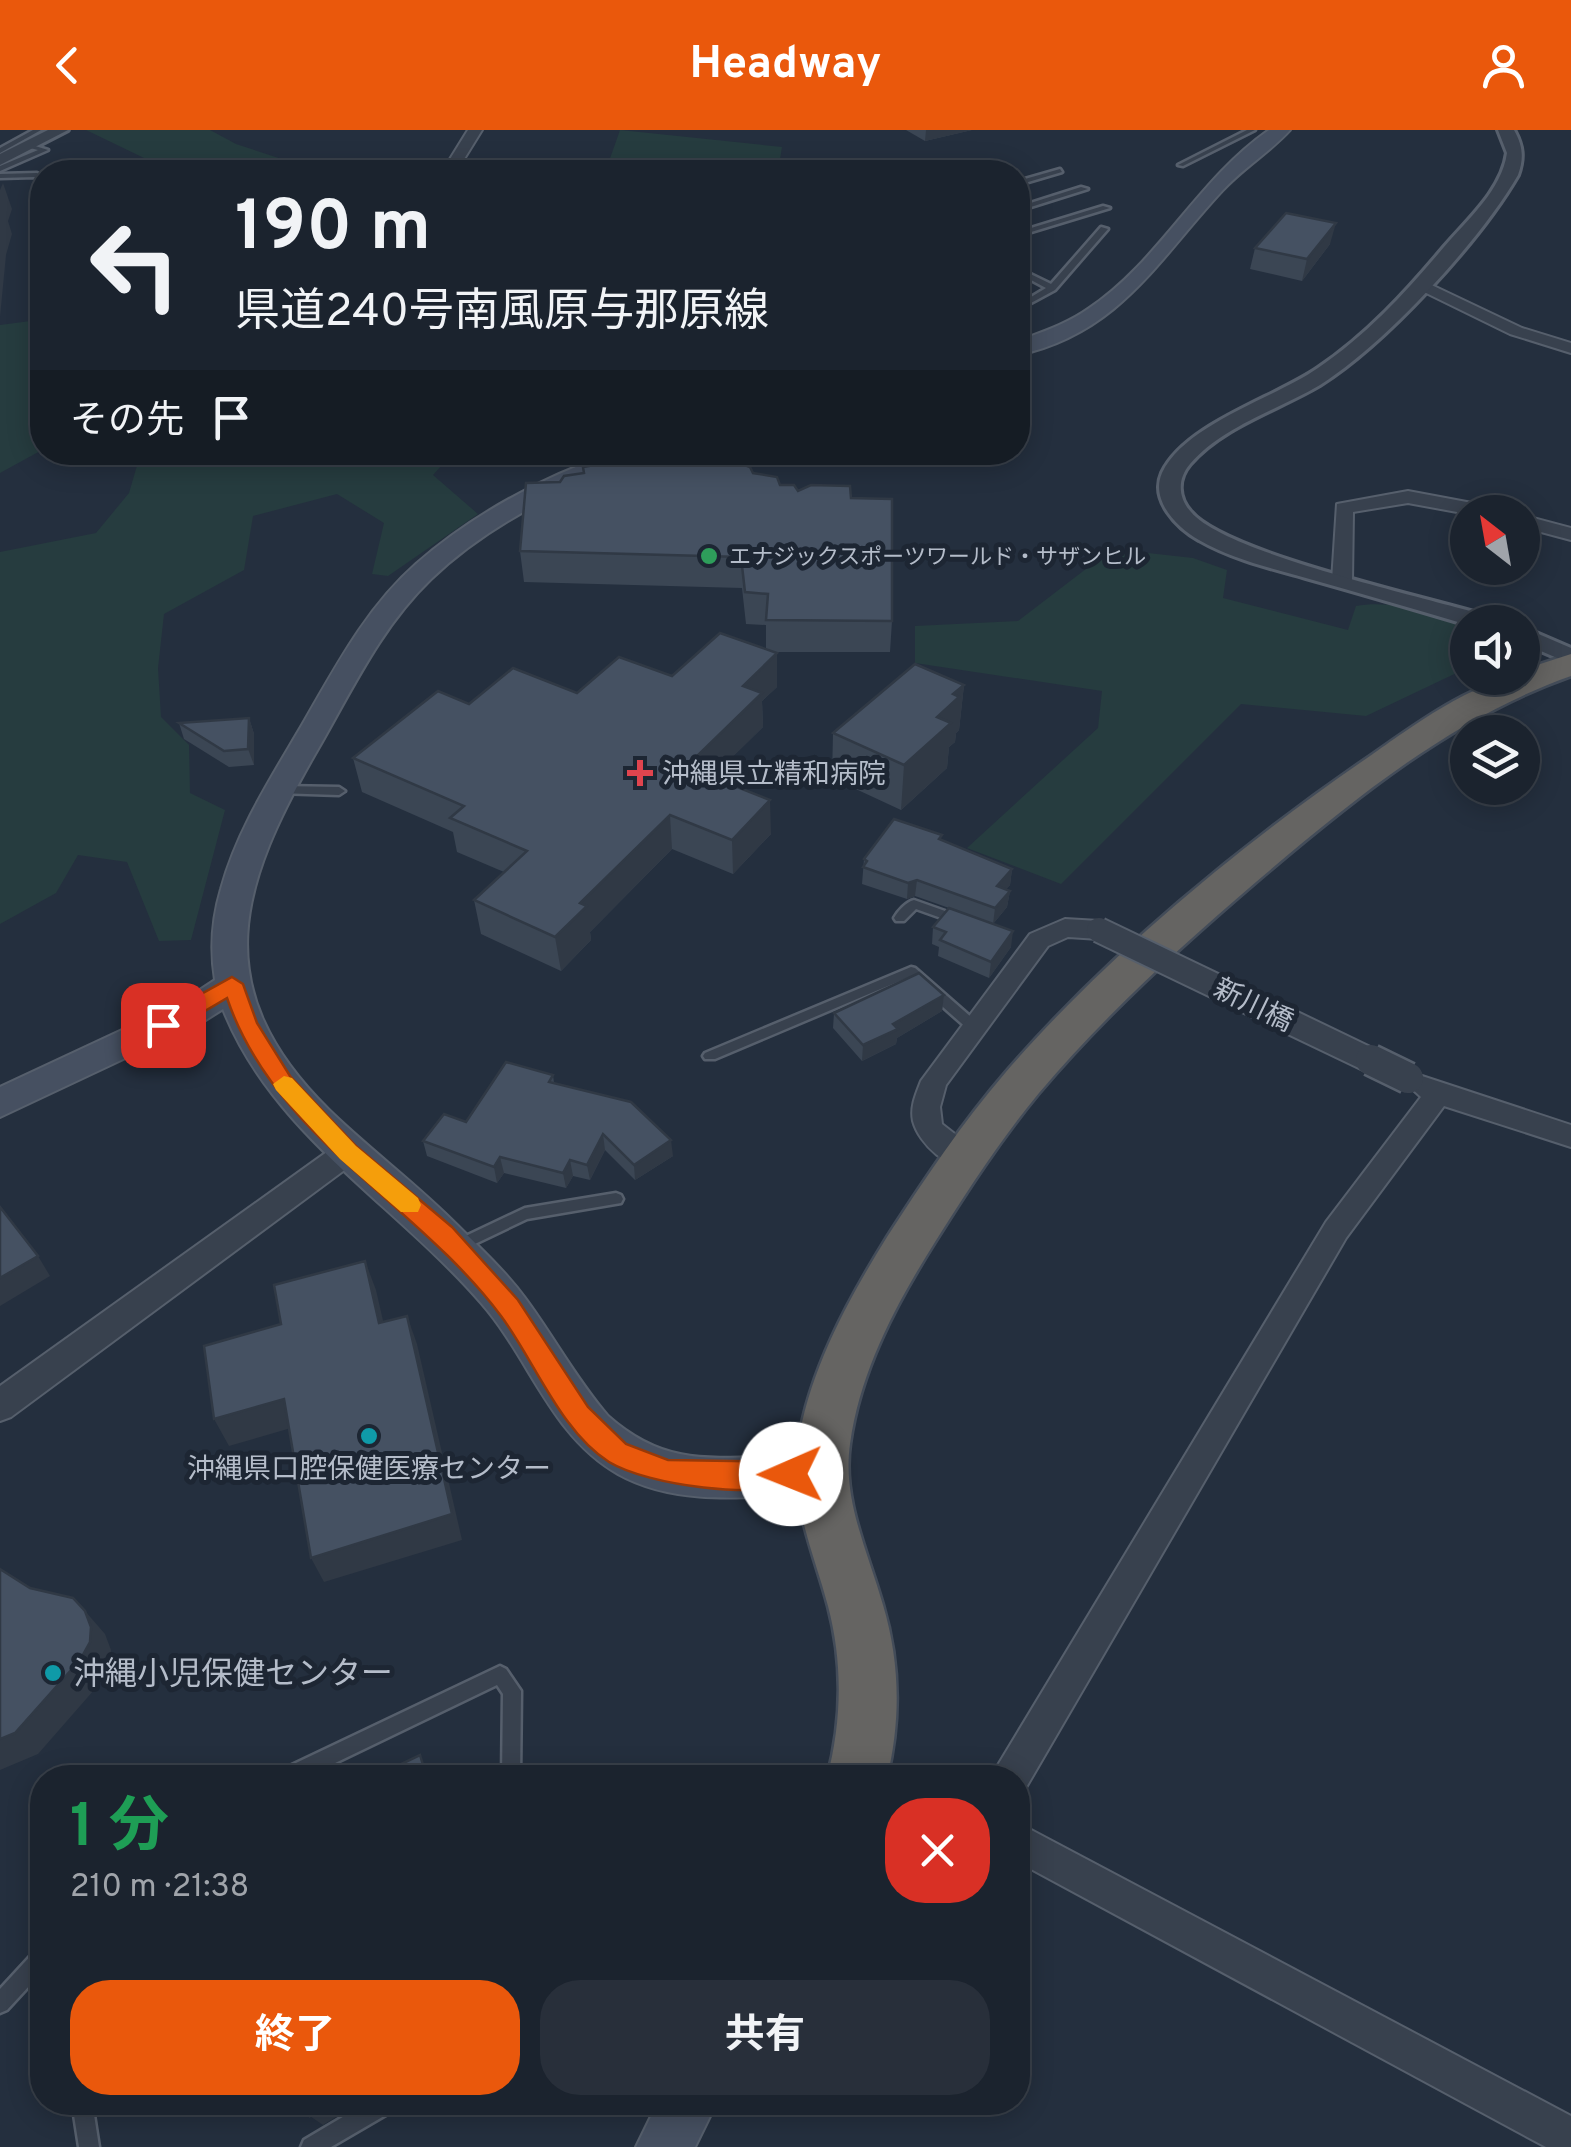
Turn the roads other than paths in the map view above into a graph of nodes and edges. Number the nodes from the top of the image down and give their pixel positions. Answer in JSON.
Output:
{"nodes":[{"id":1,"x":60,"y":130,"type":"edge"},
{"id":2,"x":475,"y":130,"type":"edge"},
{"id":3,"x":1252,"y":130,"type":"edge"},
{"id":4,"x":1281,"y":130,"type":"edge"},
{"id":5,"x":1506,"y":130,"type":"edge"},
{"id":6,"x":35,"y":138,"type":"edge"},
{"id":7,"x":0,"y":151,"type":"edge"},
{"id":8,"x":0,"y":160,"type":"edge"},
{"id":9,"x":456,"y":160,"type":"edge"},
{"id":10,"x":1180,"y":165,"type":"dead end"},
{"id":11,"x":1060,"y":171,"type":"dead end"},
{"id":12,"x":0,"y":172,"type":"edge"},
{"id":13,"x":30,"y":174,"type":"edge"},
{"id":14,"x":1030,"y":180,"type":"edge"},
{"id":15,"x":1084,"y":188,"type":"dead end"},
{"id":16,"x":1030,"y":204,"type":"edge"},
{"id":17,"x":1106,"y":208,"type":"dead end"},
{"id":18,"x":1104,"y":228,"type":"dead end"},
{"id":19,"x":1030,"y":230,"type":"edge"},
{"id":20,"x":1030,"y":276,"type":"edge"},
{"id":21,"x":1421,"y":285,"type":"junction"},
{"id":22,"x":1052,"y":288,"type":"junction"},
{"id":23,"x":1030,"y":301,"type":"edge"},
{"id":24,"x":1030,"y":343,"type":"edge"},
{"id":25,"x":1571,"y":348,"type":"edge"},
{"id":26,"x":613,"y":465,"type":"edge"},
{"id":27,"x":685,"y":465,"type":"edge"},
{"id":28,"x":695,"y":469,"type":"edge"},
{"id":29,"x":1450,"y":505,"type":"edge"},
{"id":30,"x":1540,"y":526,"type":"edge"},
{"id":31,"x":1571,"y":534,"type":"edge"},
{"id":32,"x":1342,"y":581,"type":"junction"},
{"id":33,"x":1450,"y":613,"type":"edge"},
{"id":34,"x":1540,"y":644,"type":"edge"},
{"id":35,"x":1571,"y":660,"type":"edge"},
{"id":36,"x":280,"y":790,"type":"junction"},
{"id":37,"x":339,"y":791,"type":"dead end"},
{"id":38,"x":900,"y":918,"type":"dead end"},
{"id":39,"x":965,"y":922,"type":"edge"},
{"id":40,"x":232,"y":984,"type":"junction"},
{"id":41,"x":974,"y":1027,"type":"junction"},
{"id":42,"x":710,"y":1056,"type":"dead end"},
{"id":43,"x":1438,"y":1094,"type":"junction"},
{"id":44,"x":0,"y":1103,"type":"edge"},
{"id":45,"x":1571,"y":1136,"type":"edge"},
{"id":46,"x":348,"y":1152,"type":"junction"},
{"id":47,"x":964,"y":1157,"type":"junction"},
{"id":48,"x":616,"y":1200,"type":"dead end"},
{"id":49,"x":455,"y":1248,"type":"junction"},
{"id":50,"x":0,"y":1407,"type":"edge"},
{"id":51,"x":820,"y":1474,"type":"junction"},
{"id":52,"x":310,"y":1765,"type":"edge"},
{"id":53,"x":511,"y":1765,"type":"edge"},
{"id":54,"x":859,"y":1765,"type":"edge"},
{"id":55,"x":1019,"y":1765,"type":"edge"},
{"id":56,"x":1030,"y":1848,"type":"edge"},
{"id":57,"x":30,"y":1971,"type":"edge"},
{"id":58,"x":0,"y":2002,"type":"edge"},
{"id":59,"x":84,"y":2115,"type":"edge"},
{"id":60,"x":367,"y":2115,"type":"edge"},
{"id":61,"x":682,"y":2115,"type":"edge"},
{"id":62,"x":1571,"y":2138,"type":"edge"},
{"id":63,"x":90,"y":2147,"type":"edge"},
{"id":64,"x":312,"y":2147,"type":"edge"},
{"id":65,"x":664,"y":2147,"type":"edge"}],
"edges":[{"from":1,"to":6,"type":"street"},
{"from":2,"to":9,"type":"street"},
{"from":3,"to":10,"type":"lane"},
{"from":4,"to":24,"type":"main road"},
{"from":5,"to":21,"type":"street"},
{"from":6,"to":7,"type":"lane"},
{"from":6,"to":8,"type":"street"},
{"from":6,"to":12,"type":"lane"},
{"from":11,"to":14,"type":"lane"},
{"from":12,"to":13,"type":"lane"},
{"from":15,"to":16,"type":"lane"},
{"from":17,"to":19,"type":"lane"},
{"from":18,"to":22,"type":"lane"},
{"from":20,"to":22,"type":"lane"},
{"from":21,"to":25,"type":"street"},
{"from":21,"to":32,"type":"street"},
{"from":22,"to":23,"type":"lane"},
{"from":26,"to":36,"type":"main road"},
{"from":27,"to":28,"type":"lane"},
{"from":29,"to":32,"type":"street"},
{"from":30,"to":31,"type":"street"},
{"from":32,"to":33,"type":"street"},
{"from":34,"to":35,"type":"street"},
{"from":35,"to":47,"type":"highway"},
{"from":36,"to":37,"type":"lane"},
{"from":36,"to":40,"type":"main road"},
{"from":38,"to":39,"type":"lane"},
{"from":40,"to":44,"type":"main road"},
{"from":40,"to":46,"type":"main road"},
{"from":41,"to":42,"type":"lane"},
{"from":41,"to":43,"type":"street","name":"新川橋","bridge":true},
{"from":41,"to":47,"type":"street"},
{"from":43,"to":45,"type":"street","name":"新川橋"},
{"from":43,"to":55,"type":"street"},
{"from":46,"to":49,"type":"main road"},
{"from":46,"to":50,"type":"street"},
{"from":47,"to":51,"type":"highway"},
{"from":48,"to":49,"type":"lane"},
{"from":49,"to":51,"type":"main road"},
{"from":51,"to":54,"type":"highway"},
{"from":52,"to":53,"type":"lane"},
{"from":56,"to":62,"type":"street"},
{"from":57,"to":58,"type":"lane"},
{"from":59,"to":63,"type":"lane"},
{"from":60,"to":64,"type":"lane"},
{"from":61,"to":65,"type":"main road"}]}
